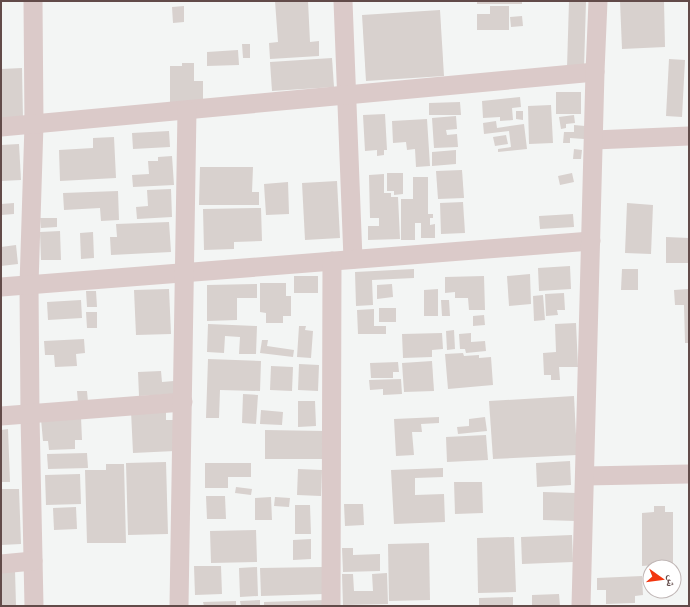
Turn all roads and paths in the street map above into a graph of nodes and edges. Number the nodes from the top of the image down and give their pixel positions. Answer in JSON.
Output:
{"nodes":[{"id":1,"x":33,"y":1,"type":"edge"},
{"id":2,"x":343,"y":1,"type":"edge"},
{"id":3,"x":598,"y":1,"type":"edge"},
{"id":4,"x":595,"y":72,"type":"junction"},
{"id":5,"x":347,"y":95,"type":"junction"},
{"id":6,"x":187,"y":110,"type":"junction"},
{"id":7,"x":34,"y":124,"type":"junction"},
{"id":8,"x":1,"y":127,"type":"edge"},
{"id":9,"x":689,"y":136,"type":"edge"},
{"id":10,"x":594,"y":140,"type":"junction"},
{"id":11,"x":591,"y":241,"type":"junction"},
{"id":12,"x":353,"y":259,"type":"junction"},
{"id":13,"x":332,"y":261,"type":"junction"},
{"id":14,"x":185,"y":273,"type":"junction"},
{"id":15,"x":29,"y":285,"type":"junction"},
{"id":16,"x":1,"y":287,"type":"edge"},
{"id":17,"x":182,"y":402,"type":"junction"},
{"id":18,"x":30,"y":415,"type":"junction"},
{"id":19,"x":1,"y":416,"type":"edge"},
{"id":20,"x":689,"y":474,"type":"edge"},
{"id":21,"x":585,"y":476,"type":"junction"},
{"id":22,"x":34,"y":561,"type":"junction"},
{"id":23,"x":1,"y":564,"type":"edge"},
{"id":24,"x":34,"y":606,"type":"edge"},
{"id":25,"x":179,"y":606,"type":"edge"},
{"id":26,"x":331,"y":606,"type":"edge"},
{"id":27,"x":582,"y":606,"type":"edge"}],
"edges":[{"from":1,"to":7,"type":"street"},
{"from":2,"to":5,"type":"street"},
{"from":3,"to":4,"type":"street"},
{"from":4,"to":5,"type":"street"},
{"from":4,"to":10,"type":"street"},
{"from":5,"to":6,"type":"street"},
{"from":5,"to":12,"type":"street"},
{"from":6,"to":7,"type":"street"},
{"from":6,"to":14,"type":"street"},
{"from":7,"to":8,"type":"street"},
{"from":7,"to":15,"type":"street"},
{"from":9,"to":10,"type":"street"},
{"from":10,"to":11,"type":"street"},
{"from":11,"to":12,"type":"street"},
{"from":11,"to":21,"type":"street"},
{"from":12,"to":13,"type":"street"},
{"from":13,"to":14,"type":"street"},
{"from":13,"to":26,"type":"street"},
{"from":14,"to":15,"type":"street"},
{"from":14,"to":17,"type":"street"},
{"from":15,"to":16,"type":"street"},
{"from":15,"to":18,"type":"street"},
{"from":17,"to":18,"type":"street"},
{"from":17,"to":25,"type":"street"},
{"from":18,"to":19,"type":"street"},
{"from":18,"to":22,"type":"street"},
{"from":20,"to":21,"type":"street"},
{"from":21,"to":27,"type":"street"},
{"from":22,"to":23,"type":"street"},
{"from":22,"to":24,"type":"street"}]}
